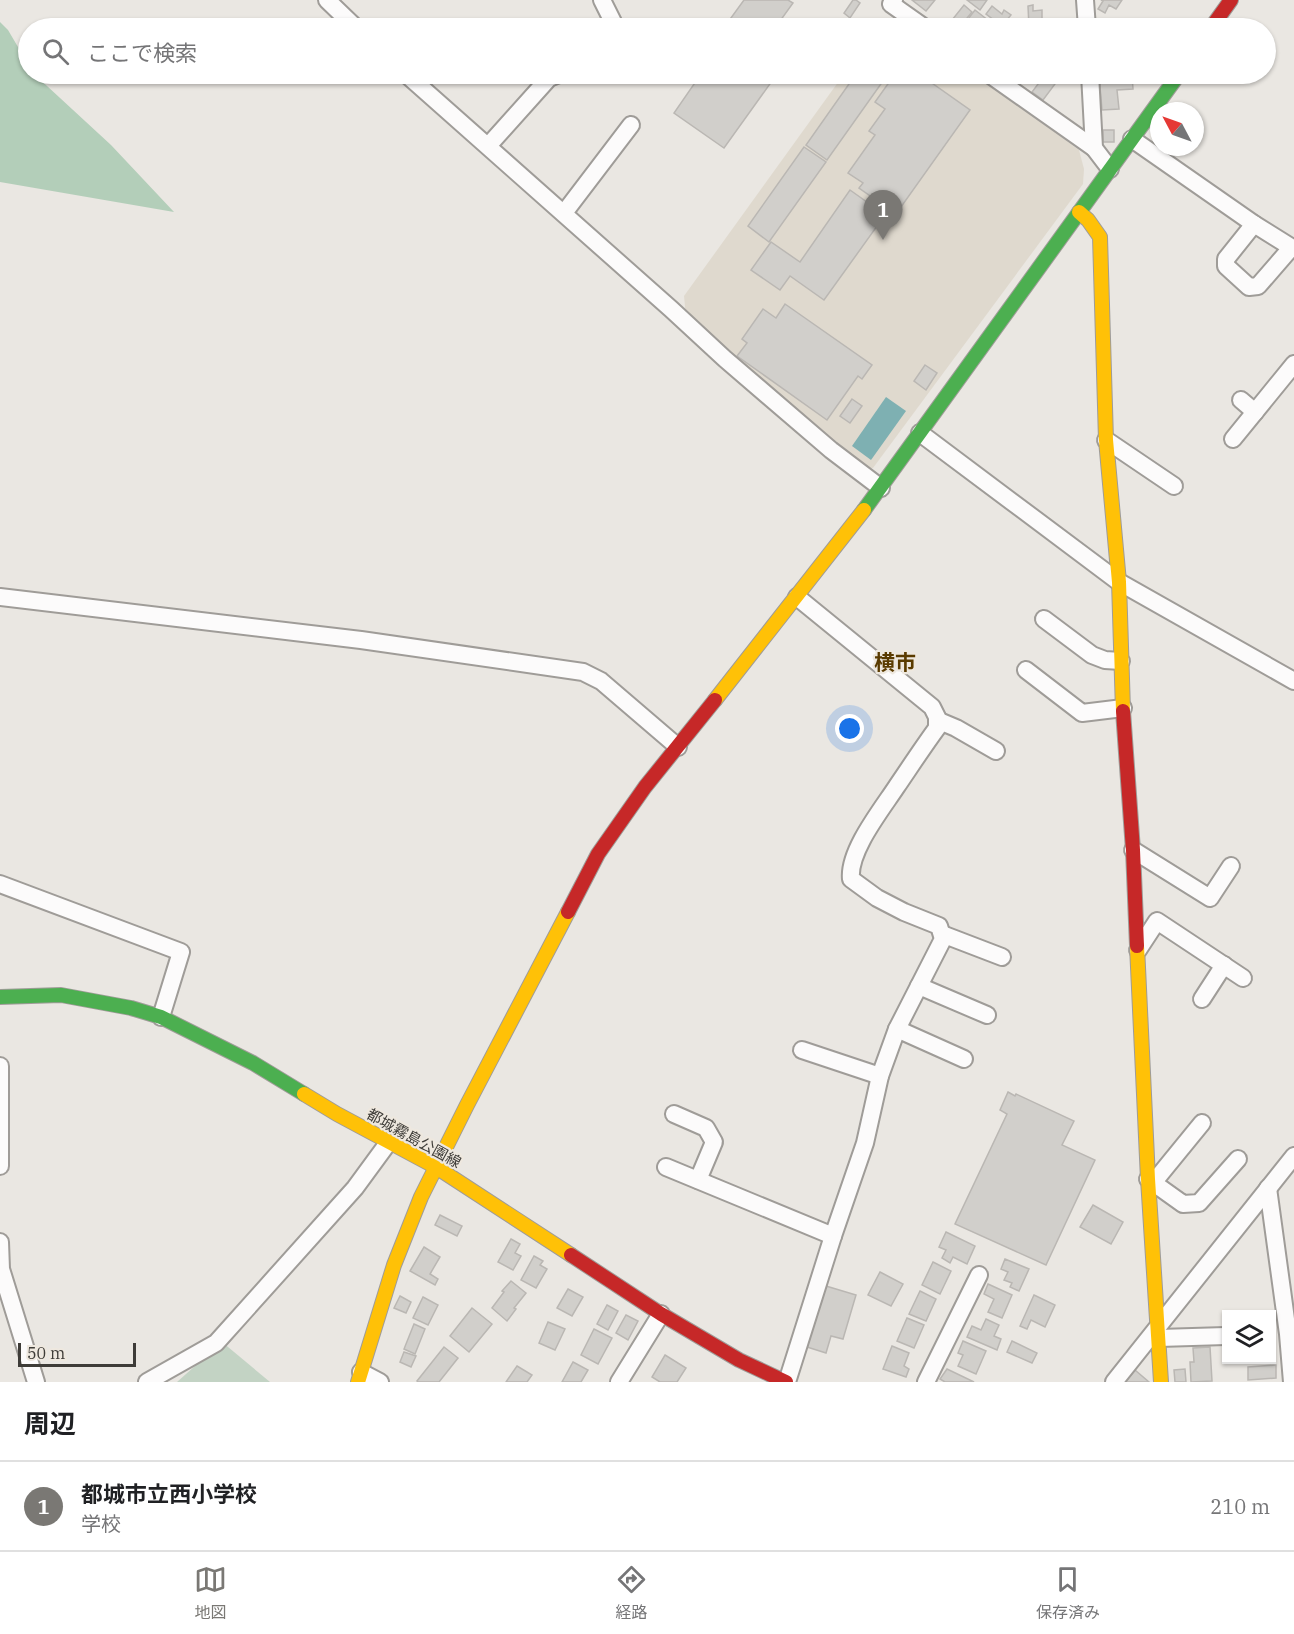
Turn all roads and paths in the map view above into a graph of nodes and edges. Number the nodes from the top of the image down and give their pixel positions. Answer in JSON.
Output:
{"nodes":[{"id":1,"x":327,"y":0,"type":"edge"},
{"id":2,"x":602,"y":0,"type":"edge"},
{"id":3,"x":894,"y":0,"type":"edge"},
{"id":4,"x":1085,"y":0,"type":"edge"},
{"id":5,"x":1231,"y":0,"type":"edge"},
{"id":6,"x":346,"y":18,"type":"edge"},
{"id":7,"x":611,"y":18,"type":"edge"},
{"id":8,"x":911,"y":18,"type":"edge"},
{"id":9,"x":1086,"y":18,"type":"edge"},
{"id":10,"x":1218,"y":18,"type":"edge"},
{"id":11,"x":417,"y":84,"type":"edge"},
{"id":12,"x":544,"y":84,"type":"edge"},
{"id":13,"x":1003,"y":84,"type":"edge"},
{"id":14,"x":1090,"y":84,"type":"edge"},
{"id":15,"x":1172,"y":84,"type":"edge"},
{"id":16,"x":631,"y":125,"type":"dead end"},
{"id":17,"x":1132,"y":139,"type":"junction"},
{"id":18,"x":488,"y":146,"type":"junction"},
{"id":19,"x":1094,"y":148,"type":"junction"},
{"id":20,"x":1110,"y":169,"type":"junction"},
{"id":21,"x":1079,"y":212,"type":"junction"},
{"id":22,"x":564,"y":213,"type":"junction"},
{"id":23,"x":1254,"y":224,"type":"junction"},
{"id":24,"x":1292,"y":249,"type":"edge"},
{"id":25,"x":1294,"y":364,"type":"edge"},
{"id":26,"x":1240,"y":400,"type":"dead end"},
{"id":27,"x":1255,"y":412,"type":"junction"},
{"id":28,"x":920,"y":433,"type":"junction"},
{"id":29,"x":1233,"y":439,"type":"dead end"},
{"id":30,"x":1106,"y":440,"type":"junction"},
{"id":31,"x":1173,"y":486,"type":"dead end"},
{"id":32,"x":880,"y":488,"type":"junction"},
{"id":33,"x":1119,"y":582,"type":"junction"},
{"id":34,"x":0,"y":597,"type":"edge"},
{"id":35,"x":797,"y":597,"type":"junction"},
{"id":36,"x":1044,"y":619,"type":"dead end"},
{"id":37,"x":1122,"y":661,"type":"junction"},
{"id":38,"x":1026,"y":670,"type":"dead end"},
{"id":39,"x":1294,"y":681,"type":"edge"},
{"id":40,"x":1123,"y":708,"type":"junction"},
{"id":41,"x":937,"y":720,"type":"junction"},
{"id":42,"x":678,"y":747,"type":"junction"},
{"id":43,"x":996,"y":751,"type":"dead end"},
{"id":44,"x":1133,"y":850,"type":"junction"},
{"id":45,"x":1231,"y":866,"type":"dead end"},
{"id":46,"x":0,"y":885,"type":"edge"},
{"id":47,"x":942,"y":934,"type":"junction"},
{"id":48,"x":1138,"y":950,"type":"junction"},
{"id":49,"x":1002,"y":957,"type":"dead end"},
{"id":50,"x":1224,"y":965,"type":"junction"},
{"id":51,"x":1244,"y":978,"type":"dead end"},
{"id":52,"x":919,"y":986,"type":"junction"},
{"id":53,"x":0,"y":997,"type":"edge"},
{"id":54,"x":1202,"y":999,"type":"dead end"},
{"id":55,"x":987,"y":1015,"type":"dead end"},
{"id":56,"x":161,"y":1017,"type":"junction"},
{"id":57,"x":897,"y":1029,"type":"junction"},
{"id":58,"x":802,"y":1050,"type":"dead end"},
{"id":59,"x":964,"y":1059,"type":"dead end"},
{"id":60,"x":0,"y":1066,"type":"edge"},
{"id":61,"x":880,"y":1076,"type":"junction"},
{"id":62,"x":674,"y":1114,"type":"dead end"},
{"id":63,"x":1202,"y":1123,"type":"dead end"},
{"id":64,"x":388,"y":1143,"type":"junction"},
{"id":65,"x":1294,"y":1156,"type":"edge"},
{"id":66,"x":1238,"y":1158,"type":"dead end"},
{"id":67,"x":0,"y":1166,"type":"edge"},
{"id":68,"x":436,"y":1167,"type":"junction"},
{"id":69,"x":666,"y":1167,"type":"dead end"},
{"id":70,"x":698,"y":1180,"type":"junction"},
{"id":71,"x":1151,"y":1181,"type":"junction"},
{"id":72,"x":1268,"y":1188,"type":"junction"},
{"id":73,"x":833,"y":1236,"type":"junction"},
{"id":74,"x":0,"y":1242,"type":"edge"},
{"id":75,"x":0,"y":1269,"type":"edge"},
{"id":76,"x":979,"y":1275,"type":"dead end"},
{"id":77,"x":661,"y":1314,"type":"junction"},
{"id":78,"x":1158,"y":1332,"type":"junction"},
{"id":79,"x":1284,"y":1334,"type":"edge"},
{"id":80,"x":1222,"y":1336,"type":"edge"},
{"id":81,"x":360,"y":1377,"type":"edge"},
{"id":82,"x":36,"y":1382,"type":"edge"},
{"id":83,"x":147,"y":1382,"type":"edge"},
{"id":84,"x":380,"y":1382,"type":"edge"},
{"id":85,"x":619,"y":1382,"type":"edge"},
{"id":86,"x":787,"y":1382,"type":"edge"},
{"id":87,"x":926,"y":1382,"type":"edge"},
{"id":88,"x":1114,"y":1382,"type":"edge"},
{"id":89,"x":1161,"y":1382,"type":"edge"},
{"id":90,"x":1292,"y":1382,"type":"edge"}],
"edges":[{"from":1,"to":6,"type":"street"},
{"from":2,"to":7,"type":"street"},
{"from":3,"to":8,"type":"street"},
{"from":4,"to":9,"type":"street"},
{"from":5,"to":10,"type":"street"},
{"from":11,"to":18,"type":"street"},
{"from":12,"to":18,"type":"street"},
{"from":13,"to":19,"type":"street"},
{"from":14,"to":19,"type":"street"},
{"from":15,"to":17,"type":"street"},
{"from":16,"to":22,"type":"street"},
{"from":17,"to":20,"type":"street"},
{"from":17,"to":23,"type":"street"},
{"from":18,"to":22,"type":"street"},
{"from":19,"to":20,"type":"street"},
{"from":20,"to":21,"type":"street"},
{"from":21,"to":28,"type":"street"},
{"from":21,"to":30,"type":"street"},
{"from":22,"to":32,"type":"street"},
{"from":23,"to":24,"type":"street"},
{"from":23,"to":24,"type":"street"},
{"from":25,"to":27,"type":"street"},
{"from":26,"to":27,"type":"street"},
{"from":27,"to":29,"type":"street"},
{"from":28,"to":32,"type":"street"},
{"from":28,"to":33,"type":"street"},
{"from":30,"to":31,"type":"street"},
{"from":30,"to":33,"type":"street"},
{"from":32,"to":35,"type":"street"},
{"from":33,"to":37,"type":"street"},
{"from":33,"to":39,"type":"street"},
{"from":34,"to":42,"type":"street"},
{"from":35,"to":41,"type":"street"},
{"from":35,"to":42,"type":"street"},
{"from":36,"to":37,"type":"street"},
{"from":37,"to":40,"type":"street"},
{"from":38,"to":40,"type":"street"},
{"from":40,"to":44,"type":"street"},
{"from":41,"to":43,"type":"street"},
{"from":41,"to":47,"type":"street"},
{"from":42,"to":68,"type":"street"},
{"from":44,"to":45,"type":"street"},
{"from":44,"to":48,"type":"street"},
{"from":46,"to":56,"type":"street"},
{"from":47,"to":49,"type":"street"},
{"from":47,"to":52,"type":"street"},
{"from":48,"to":50,"type":"street"},
{"from":48,"to":71,"type":"street"},
{"from":50,"to":51,"type":"street"},
{"from":50,"to":54,"type":"street"},
{"from":52,"to":55,"type":"street"},
{"from":52,"to":57,"type":"street"},
{"from":53,"to":56,"type":"street","name":"都城霧島公園線"},
{"from":56,"to":64,"type":"street","name":"都城霧島公園線"},
{"from":57,"to":59,"type":"street"},
{"from":57,"to":61,"type":"street"},
{"from":58,"to":61,"type":"street"},
{"from":60,"to":67,"type":"street"},
{"from":61,"to":73,"type":"street"},
{"from":62,"to":70,"type":"street"},
{"from":63,"to":71,"type":"street"},
{"from":64,"to":68,"type":"street","name":"都城霧島公園線"},
{"from":64,"to":83,"type":"street"},
{"from":65,"to":72,"type":"street"},
{"from":66,"to":71,"type":"street"},
{"from":68,"to":77,"type":"street","name":"都城霧島公園線"},
{"from":68,"to":81,"type":"street"},
{"from":69,"to":70,"type":"street"},
{"from":70,"to":73,"type":"street"},
{"from":71,"to":78,"type":"street"},
{"from":72,"to":78,"type":"street"},
{"from":72,"to":79,"type":"street"},
{"from":73,"to":86,"type":"street"},
{"from":74,"to":75,"type":"street"},
{"from":75,"to":82,"type":"street"},
{"from":76,"to":87,"type":"street"},
{"from":77,"to":85,"type":"street"},
{"from":77,"to":86,"type":"street","name":"都城霧島公園線"},
{"from":78,"to":80,"type":"street"},
{"from":78,"to":88,"type":"street"},
{"from":78,"to":89,"type":"street"},
{"from":79,"to":90,"type":"street"},
{"from":81,"to":84,"type":"street"}]}
